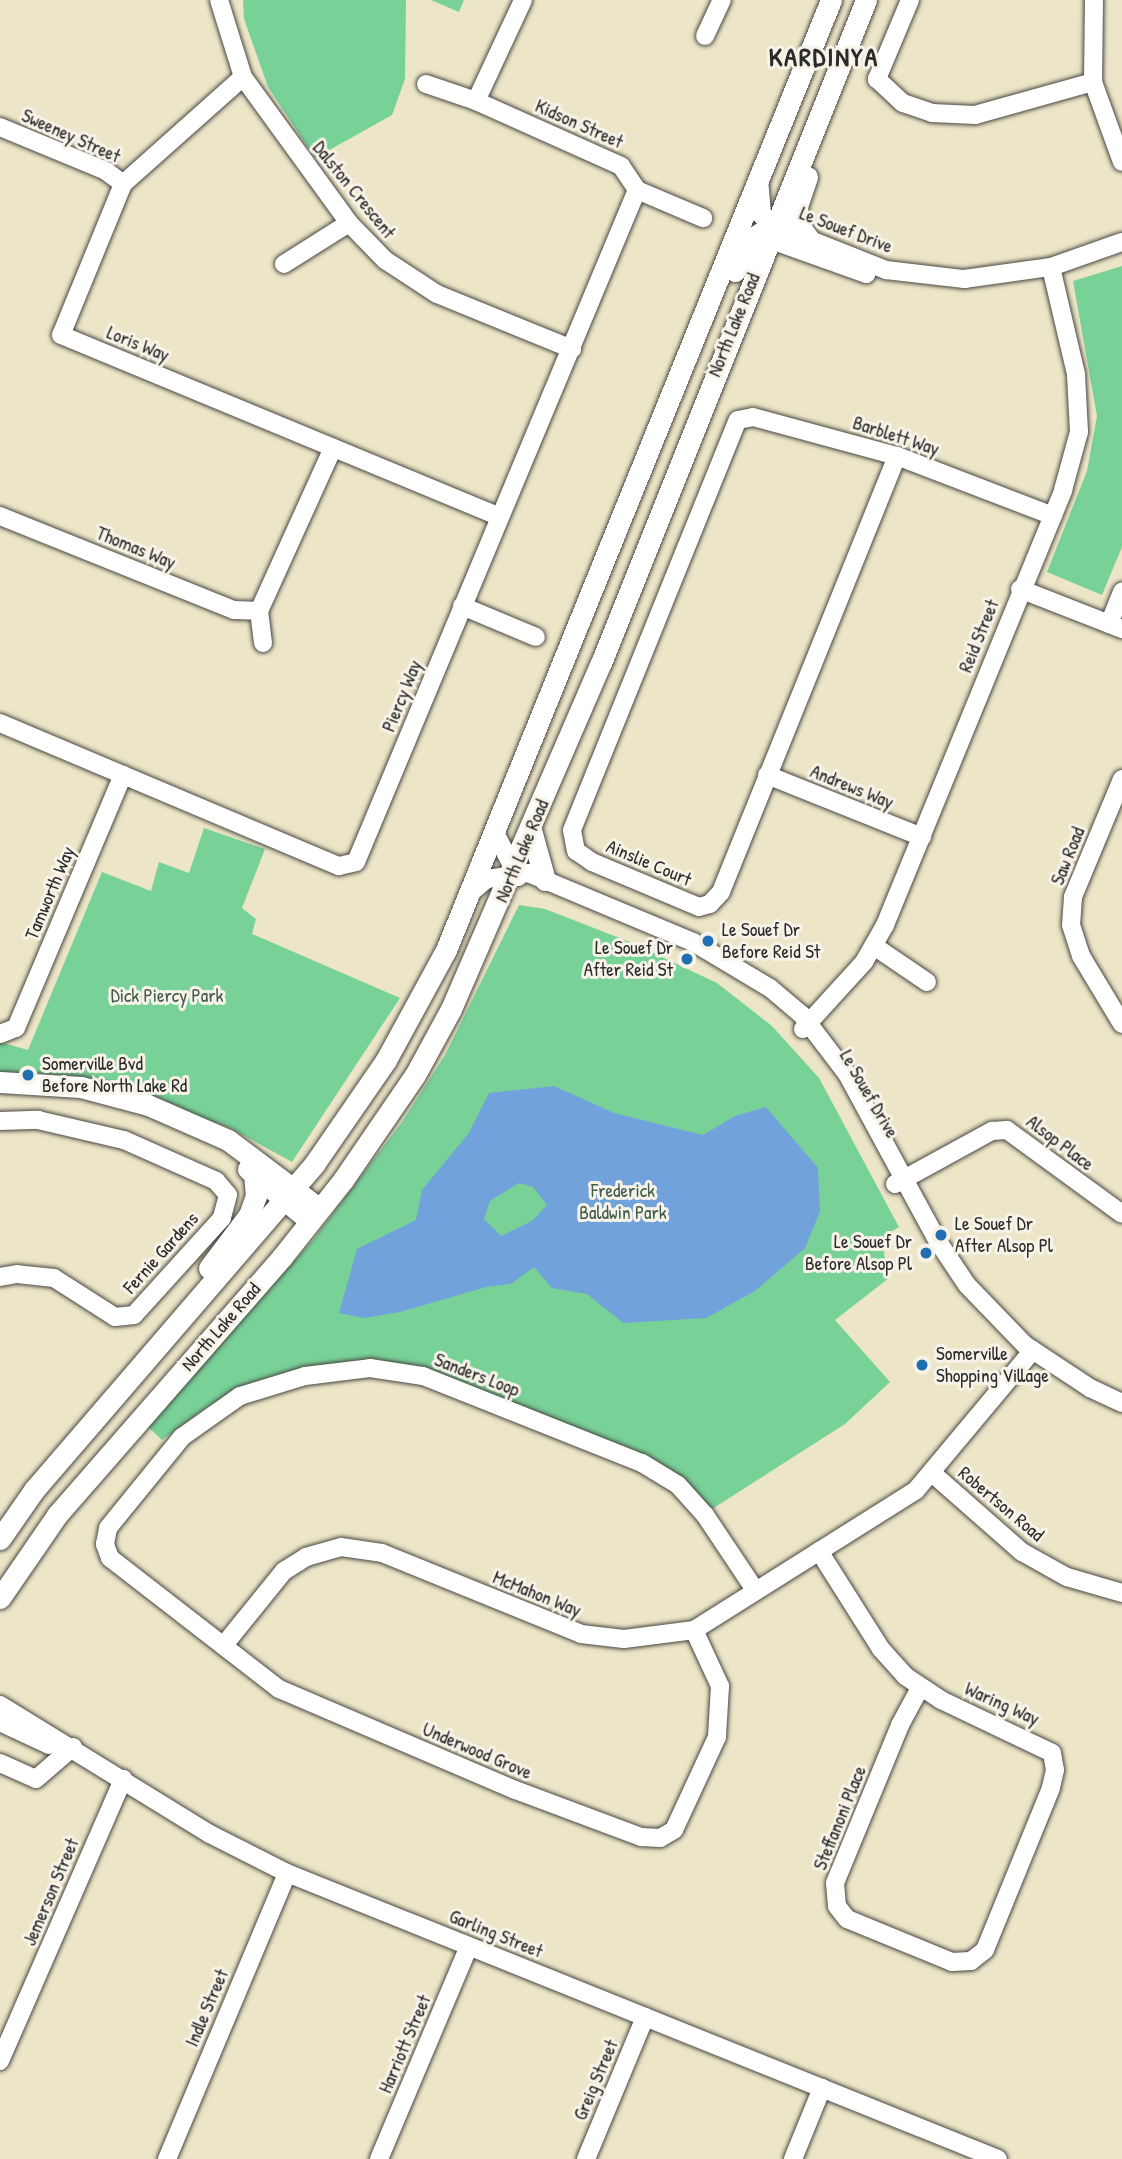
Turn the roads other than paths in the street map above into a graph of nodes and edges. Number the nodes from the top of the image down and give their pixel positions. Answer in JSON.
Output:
{"nodes":[{"id":1,"x":219,"y":0,"type":"edge"},
{"id":2,"x":523,"y":0,"type":"edge"},
{"id":3,"x":722,"y":0,"type":"edge"},
{"id":4,"x":831,"y":0,"type":"edge"},
{"id":5,"x":866,"y":0,"type":"edge"},
{"id":6,"x":910,"y":0,"type":"edge"},
{"id":7,"x":1094,"y":0,"type":"edge"},
{"id":8,"x":705,"y":36,"type":"dead end"},
{"id":9,"x":243,"y":78,"type":"junction"},
{"id":10,"x":1093,"y":82,"type":"junction"},
{"id":11,"x":426,"y":84,"type":"dead end"},
{"id":12,"x":824,"y":100,"type":"junction"},
{"id":13,"x":476,"y":101,"type":"junction"},
{"id":14,"x":0,"y":127,"type":"edge"},
{"id":15,"x":1122,"y":162,"type":"edge"},
{"id":16,"x":759,"y":175,"type":"junction"},
{"id":17,"x":123,"y":184,"type":"junction"},
{"id":18,"x":637,"y":190,"type":"junction"},
{"id":19,"x":742,"y":216,"type":"junction"},
{"id":20,"x":703,"y":218,"type":"dead end"},
{"id":21,"x":349,"y":223,"type":"junction"},
{"id":22,"x":766,"y":233,"type":"junction"},
{"id":23,"x":809,"y":239,"type":"junction"},
{"id":24,"x":1122,"y":242,"type":"edge"},
{"id":25,"x":1122,"y":255,"type":"edge"},
{"id":26,"x":284,"y":264,"type":"dead end"},
{"id":27,"x":1052,"y":273,"type":"junction"},
{"id":28,"x":572,"y":349,"type":"junction"},
{"id":29,"x":682,"y":367,"type":"junction"},
{"id":30,"x":729,"y":435,"type":"joint"},
{"id":31,"x":333,"y":448,"type":"junction"},
{"id":32,"x":897,"y":456,"type":"junction"},
{"id":33,"x":0,"y":516,"type":"edge"},
{"id":34,"x":498,"y":516,"type":"junction"},
{"id":35,"x":1053,"y":516,"type":"junction"},
{"id":36,"x":1020,"y":589,"type":"junction"},
{"id":37,"x":1122,"y":592,"type":"edge"},
{"id":38,"x":462,"y":606,"type":"junction"},
{"id":39,"x":259,"y":611,"type":"junction"},
{"id":40,"x":1115,"y":626,"type":"edge"},
{"id":41,"x":536,"y":637,"type":"dead end"},
{"id":42,"x":263,"y":643,"type":"dead end"},
{"id":43,"x":0,"y":723,"type":"edge"},
{"id":44,"x":123,"y":775,"type":"junction"},
{"id":45,"x":767,"y":775,"type":"junction"},
{"id":46,"x":1121,"y":783,"type":"edge"},
{"id":47,"x":531,"y":830,"type":"junction"},
{"id":48,"x":494,"y":831,"type":"junction"},
{"id":49,"x":922,"y":837,"type":"junction"},
{"id":50,"x":513,"y":873,"type":"junction"},
{"id":51,"x":545,"y":880,"type":"junction"},
{"id":52,"x":469,"y":894,"type":"junction"},
{"id":53,"x":874,"y":946,"type":"junction"},
{"id":54,"x":927,"y":982,"type":"dead end"},
{"id":55,"x":802,"y":1023,"type":"junction"},
{"id":56,"x":1122,"y":1024,"type":"edge"},
{"id":57,"x":8,"y":1031,"type":"edge"},
{"id":58,"x":0,"y":1082,"type":"edge"},
{"id":59,"x":0,"y":1096,"type":"edge"},
{"id":60,"x":0,"y":1121,"type":"edge"},
{"id":61,"x":254,"y":1175,"type":"junction"},
{"id":62,"x":899,"y":1182,"type":"junction"},
{"id":63,"x":290,"y":1195,"type":"junction"},
{"id":64,"x":1122,"y":1214,"type":"edge"},
{"id":65,"x":315,"y":1215,"type":"junction"},
{"id":66,"x":0,"y":1277,"type":"edge"},
{"id":67,"x":162,"y":1343,"type":"junction"},
{"id":68,"x":1026,"y":1351,"type":"junction"},
{"id":69,"x":1122,"y":1403,"type":"edge"},
{"id":70,"x":1122,"y":1413,"type":"edge"},
{"id":71,"x":932,"y":1473,"type":"junction"},
{"id":72,"x":0,"y":1539,"type":"edge"},
{"id":73,"x":105,"y":1544,"type":"joint"},
{"id":74,"x":819,"y":1551,"type":"junction"},
{"id":75,"x":755,"y":1590,"type":"junction"},
{"id":76,"x":1122,"y":1593,"type":"edge"},
{"id":77,"x":0,"y":1598,"type":"edge"},
{"id":78,"x":694,"y":1630,"type":"junction"},
{"id":79,"x":224,"y":1645,"type":"junction"},
{"id":80,"x":920,"y":1688,"type":"junction"},
{"id":81,"x":0,"y":1705,"type":"edge"},
{"id":82,"x":0,"y":1722,"type":"edge"},
{"id":83,"x":70,"y":1750,"type":"junction"},
{"id":84,"x":0,"y":1763,"type":"edge"},
{"id":85,"x":121,"y":1784,"type":"junction"},
{"id":86,"x":285,"y":1877,"type":"junction"},
{"id":87,"x":467,"y":1951,"type":"junction"},
{"id":88,"x":971,"y":1961,"type":"joint"},
{"id":89,"x":644,"y":2021,"type":"junction"},
{"id":90,"x":0,"y":2062,"type":"edge"},
{"id":91,"x":820,"y":2093,"type":"junction"},
{"id":92,"x":167,"y":2159,"type":"edge"},
{"id":93,"x":379,"y":2159,"type":"edge"},
{"id":94,"x":586,"y":2159,"type":"edge"},
{"id":95,"x":793,"y":2159,"type":"edge"},
{"id":96,"x":969,"y":2159,"type":"edge"},
{"id":97,"x":998,"y":2159,"type":"edge"}],
"edges":[{"from":1,"to":9,"type":"street","name":"Dalston Crescent"},
{"from":2,"to":13,"type":"street"},
{"from":3,"to":8,"type":"street"},
{"from":4,"to":16,"type":"main road","name":"North Lake Road"},
{"from":5,"to":12,"type":"main road","name":"North Lake Road"},
{"from":6,"to":10,"type":"street"},
{"from":7,"to":10,"type":"street"},
{"from":9,"to":17,"type":"street","name":"Loris Way"},
{"from":9,"to":21,"type":"street","name":"Dalston Crescent"},
{"from":10,"to":15,"type":"street"},
{"from":11,"to":13,"type":"street","name":"Kidson Street"},
{"from":12,"to":22,"type":"main road","name":"North Lake Road"},
{"from":12,"to":23,"type":"main road"},
{"from":13,"to":18,"type":"street","name":"Kidson Street"},
{"from":14,"to":17,"type":"street","name":"Sweeney Street"},
{"from":16,"to":19,"type":"main road","name":"North Lake Road"},
{"from":16,"to":22,"type":"street","name":"Le Souef Drive"},
{"from":17,"to":31,"type":"street","name":"Loris Way"},
{"from":18,"to":20,"type":"street","name":"Kidson Street"},
{"from":18,"to":28,"type":"street","name":"Piercy Way"},
{"from":19,"to":22,"type":"street","name":"Le Souef Drive"},
{"from":19,"to":29,"type":"main road","name":"North Lake Road"},
{"from":21,"to":26,"type":"street"},
{"from":21,"to":28,"type":"street","name":"Dalston Crescent"},
{"from":22,"to":23,"type":"street","name":"Le Souef Drive"},
{"from":22,"to":27,"type":"street","name":"Le Souef Drive"},
{"from":22,"to":29,"type":"main road"},
{"from":22,"to":47,"type":"main road","name":"North Lake Road"},
{"from":23,"to":27,"type":"street","name":"Le Souef Drive"},
{"from":24,"to":27,"type":"street","name":"Le Souef Drive"},
{"from":25,"to":27,"type":"street","name":"Le Souef Drive"},
{"from":27,"to":35,"type":"street","name":"Reid Street"},
{"from":28,"to":34,"type":"street","name":"Piercy Way"},
{"from":29,"to":48,"type":"main road","name":"North Lake Road"},
{"from":30,"to":32,"type":"street","name":"Barblett Way"},
{"from":30,"to":45,"type":"street","name":"Ainslie Court"},
{"from":31,"to":34,"type":"street","name":"Loris Way"},
{"from":31,"to":39,"type":"street"},
{"from":32,"to":35,"type":"street","name":"Barblett Way"},
{"from":32,"to":45,"type":"street","name":"Ainslie Court"},
{"from":33,"to":39,"type":"street","name":"Thomas Way"},
{"from":34,"to":38,"type":"street","name":"Piercy Way"},
{"from":35,"to":36,"type":"street","name":"Reid Street"},
{"from":36,"to":40,"type":"street"},
{"from":36,"to":49,"type":"street","name":"Reid Street"},
{"from":37,"to":40,"type":"street"},
{"from":38,"to":41,"type":"street"},
{"from":38,"to":44,"type":"street","name":"Piercy Way"},
{"from":39,"to":42,"type":"street"},
{"from":43,"to":44,"type":"street","name":"Piercy Way"},
{"from":44,"to":57,"type":"street","name":"Tamworth Way"},
{"from":45,"to":49,"type":"street","name":"Andrews Way"},
{"from":46,"to":56,"type":"street","name":"Saw Road"},
{"from":47,"to":50,"type":"main road","name":"North Lake Road"},
{"from":47,"to":51,"type":"main road"},
{"from":48,"to":50,"type":"street"},
{"from":48,"to":52,"type":"main road","name":"North Lake Road"},
{"from":49,"to":53,"type":"street","name":"Reid Street"},
{"from":50,"to":51,"type":"street","name":"Le Souef Drive"},
{"from":50,"to":52,"type":"street"},
{"from":50,"to":55,"type":"street","name":"Le Souef Drive"},
{"from":50,"to":65,"type":"main road","name":"North Lake Road"},
{"from":51,"to":55,"type":"street","name":"Le Souef Drive"},
{"from":52,"to":63,"type":"main road","name":"North Lake Road"},
{"from":53,"to":54,"type":"street"},
{"from":53,"to":55,"type":"street","name":"Reid Street"},
{"from":55,"to":62,"type":"street","name":"Le Souef Drive"},
{"from":58,"to":63,"type":"main road"},
{"from":59,"to":61,"type":"main road"},
{"from":60,"to":66,"type":"street","name":"Fernie Gardens"},
{"from":61,"to":63,"type":"main road"},
{"from":61,"to":67,"type":"main road"},
{"from":62,"to":64,"type":"street","name":"Alsop Place"},
{"from":62,"to":68,"type":"street","name":"Le Souef Drive"},
{"from":63,"to":65,"type":"main road"},
{"from":63,"to":67,"type":"main road","name":"North Lake Road"},
{"from":65,"to":77,"type":"main road","name":"North Lake Road"},
{"from":67,"to":72,"type":"main road","name":"North Lake Road"},
{"from":68,"to":69,"type":"street","name":"Le Souef Drive"},
{"from":68,"to":70,"type":"street","name":"Le Souef Drive"},
{"from":68,"to":71,"type":"street","name":"McMahon Way"},
{"from":71,"to":74,"type":"street","name":"McMahon Way"},
{"from":71,"to":76,"type":"street","name":"Robertson Road"},
{"from":73,"to":75,"type":"street","name":"Sanders Loop"},
{"from":73,"to":79,"type":"street","name":"Underwood Grove"},
{"from":74,"to":75,"type":"street","name":"McMahon Way"},
{"from":74,"to":80,"type":"street","name":"Waring Way"},
{"from":75,"to":78,"type":"street","name":"McMahon Way"},
{"from":78,"to":79,"type":"street","name":"McMahon Way"},
{"from":78,"to":79,"type":"street","name":"Underwood Grove"},
{"from":80,"to":88,"type":"street","name":"Waring Way"},
{"from":80,"to":88,"type":"street","name":"Steffanoni Place"},
{"from":81,"to":83,"type":"street","name":"Garling Street"},
{"from":82,"to":83,"type":"street","name":"Garling Street"},
{"from":83,"to":84,"type":"street"},
{"from":83,"to":85,"type":"street","name":"Garling Street"},
{"from":85,"to":86,"type":"street","name":"Garling Street"},
{"from":85,"to":90,"type":"street","name":"Jemerson Street"},
{"from":86,"to":87,"type":"street","name":"Garling Street"},
{"from":86,"to":92,"type":"street","name":"Indle Street"},
{"from":87,"to":89,"type":"street","name":"Garling Street"},
{"from":87,"to":93,"type":"street","name":"Harriott Street"},
{"from":89,"to":91,"type":"street","name":"Garling Street"},
{"from":89,"to":94,"type":"street","name":"Greig Street"},
{"from":91,"to":95,"type":"street"},
{"from":91,"to":96,"type":"street","name":"Garling Street"},
{"from":91,"to":97,"type":"street","name":"Garling Street"}]}
